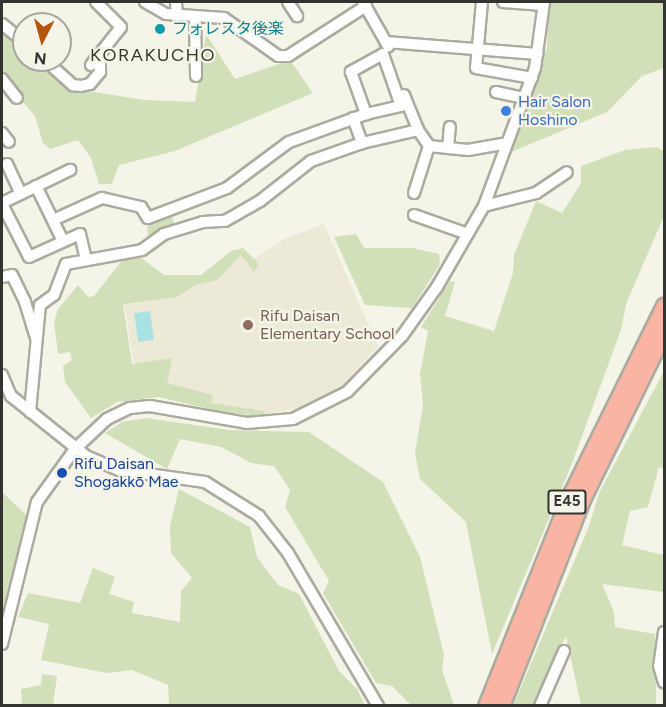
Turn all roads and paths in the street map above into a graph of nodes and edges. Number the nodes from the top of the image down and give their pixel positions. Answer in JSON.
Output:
{"nodes":[{"id":1,"x":96,"y":2,"type":"edge"},
{"id":2,"x":145,"y":2,"type":"edge"},
{"id":3,"x":176,"y":2,"type":"edge"},
{"id":4,"x":288,"y":2,"type":"edge"},
{"id":5,"x":482,"y":2,"type":"edge"},
{"id":6,"x":504,"y":2,"type":"edge"},
{"id":7,"x":543,"y":3,"type":"edge"},
{"id":8,"x":364,"y":4,"type":"edge"},
{"id":9,"x":177,"y":16,"type":"junction"},
{"id":10,"x":297,"y":16,"type":"dead end"},
{"id":11,"x":195,"y":17,"type":"junction"},
{"id":12,"x":386,"y":42,"type":"junction"},
{"id":13,"x":478,"y":49,"type":"junction"},
{"id":14,"x":100,"y":54,"type":"junction"},
{"id":15,"x":538,"y":54,"type":"junction"},
{"id":16,"x":90,"y":65,"type":"dead end"},
{"id":17,"x":58,"y":72,"type":"edge"},
{"id":18,"x":196,"y":76,"type":"dead end"},
{"id":19,"x":532,"y":78,"type":"junction"},
{"id":20,"x":2,"y":79,"type":"edge"},
{"id":21,"x":496,"y":92,"type":"dead end"},
{"id":22,"x":17,"y":98,"type":"dead end"},
{"id":23,"x":524,"y":98,"type":"junction"},
{"id":24,"x":366,"y":114,"type":"junction"},
{"id":25,"x":353,"y":118,"type":"junction"},
{"id":26,"x":450,"y":127,"type":"dead end"},
{"id":27,"x":418,"y":130,"type":"junction"},
{"id":28,"x":362,"y":143,"type":"junction"},
{"id":29,"x":506,"y":143,"type":"junction"},
{"id":30,"x":429,"y":146,"type":"junction"},
{"id":31,"x":448,"y":148,"type":"junction"},
{"id":32,"x":7,"y":164,"type":"dead end"},
{"id":33,"x":70,"y":170,"type":"dead end"},
{"id":34,"x":567,"y":172,"type":"dead end"},
{"id":35,"x":36,"y":186,"type":"junction"},
{"id":36,"x":414,"y":193,"type":"dead end"},
{"id":37,"x":21,"y":194,"type":"junction"},
{"id":38,"x":2,"y":203,"type":"edge"},
{"id":39,"x":484,"y":206,"type":"junction"},
{"id":40,"x":414,"y":215,"type":"dead end"},
{"id":41,"x":52,"y":220,"type":"junction"},
{"id":42,"x":468,"y":234,"type":"junction"},
{"id":43,"x":63,"y":242,"type":"junction"},
{"id":44,"x":86,"y":259,"type":"junction"},
{"id":45,"x":2,"y":277,"type":"edge"},
{"id":46,"x":664,"y":306,"type":"edge"},
{"id":47,"x":664,"y":332,"type":"edge"},
{"id":48,"x":36,"y":338,"type":"junction"},
{"id":49,"x":2,"y":375,"type":"edge"},
{"id":50,"x":30,"y":412,"type":"junction"},
{"id":51,"x":75,"y":449,"type":"junction"},
{"id":52,"x":664,"y":632,"type":"edge"},
{"id":53,"x":2,"y":644,"type":"edge"},
{"id":54,"x":564,"y":651,"type":"dead end"},
{"id":55,"x":664,"y":682,"type":"edge"},
{"id":56,"x":378,"y":705,"type":"edge"},
{"id":57,"x":486,"y":705,"type":"edge"},
{"id":58,"x":501,"y":705,"type":"edge"},
{"id":59,"x":540,"y":705,"type":"edge"}],
"edges":[{"from":1,"to":14,"type":"street"},
{"from":2,"to":9,"type":"street"},
{"from":3,"to":9,"type":"street"},
{"from":4,"to":10,"type":"street"},
{"from":5,"to":13,"type":"street"},
{"from":6,"to":7,"type":"street"},
{"from":7,"to":15,"type":"street"},
{"from":8,"to":11,"type":"street"},
{"from":8,"to":12,"type":"street"},
{"from":9,"to":11,"type":"street"},
{"from":11,"to":18,"type":"street"},
{"from":12,"to":13,"type":"street"},
{"from":12,"to":27,"type":"street"},
{"from":13,"to":15,"type":"street"},
{"from":13,"to":19,"type":"street"},
{"from":14,"to":16,"type":"street"},
{"from":14,"to":17,"type":"street"},
{"from":15,"to":19,"type":"street"},
{"from":19,"to":23,"type":"street"},
{"from":20,"to":22,"type":"street"},
{"from":21,"to":23,"type":"street"},
{"from":23,"to":29,"type":"street"},
{"from":24,"to":24,"type":"street"},
{"from":24,"to":25,"type":"street"},
{"from":25,"to":28,"type":"street"},
{"from":25,"to":41,"type":"street"},
{"from":26,"to":31,"type":"street"},
{"from":27,"to":28,"type":"street"},
{"from":27,"to":30,"type":"street"},
{"from":28,"to":44,"type":"street"},
{"from":29,"to":31,"type":"street"},
{"from":29,"to":39,"type":"street"},
{"from":30,"to":31,"type":"street"},
{"from":30,"to":36,"type":"street"},
{"from":32,"to":37,"type":"street"},
{"from":33,"to":35,"type":"street"},
{"from":34,"to":39,"type":"street"},
{"from":35,"to":37,"type":"street"},
{"from":35,"to":41,"type":"street"},
{"from":37,"to":38,"type":"street"},
{"from":38,"to":43,"type":"street"},
{"from":39,"to":42,"type":"street"},
{"from":40,"to":42,"type":"street"},
{"from":41,"to":43,"type":"street"},
{"from":42,"to":51,"type":"street"},
{"from":43,"to":44,"type":"street"},
{"from":44,"to":48,"type":"street"},
{"from":45,"to":48,"type":"street"},
{"from":46,"to":57,"type":"highway","number":"E45"},
{"from":47,"to":58,"type":"highway","number":"E45"},
{"from":48,"to":50,"type":"street"},
{"from":49,"to":50,"type":"street"},
{"from":50,"to":51,"type":"street"},
{"from":51,"to":53,"type":"street"},
{"from":51,"to":56,"type":"street"},
{"from":52,"to":55,"type":"street"},
{"from":54,"to":59,"type":"street"}]}
